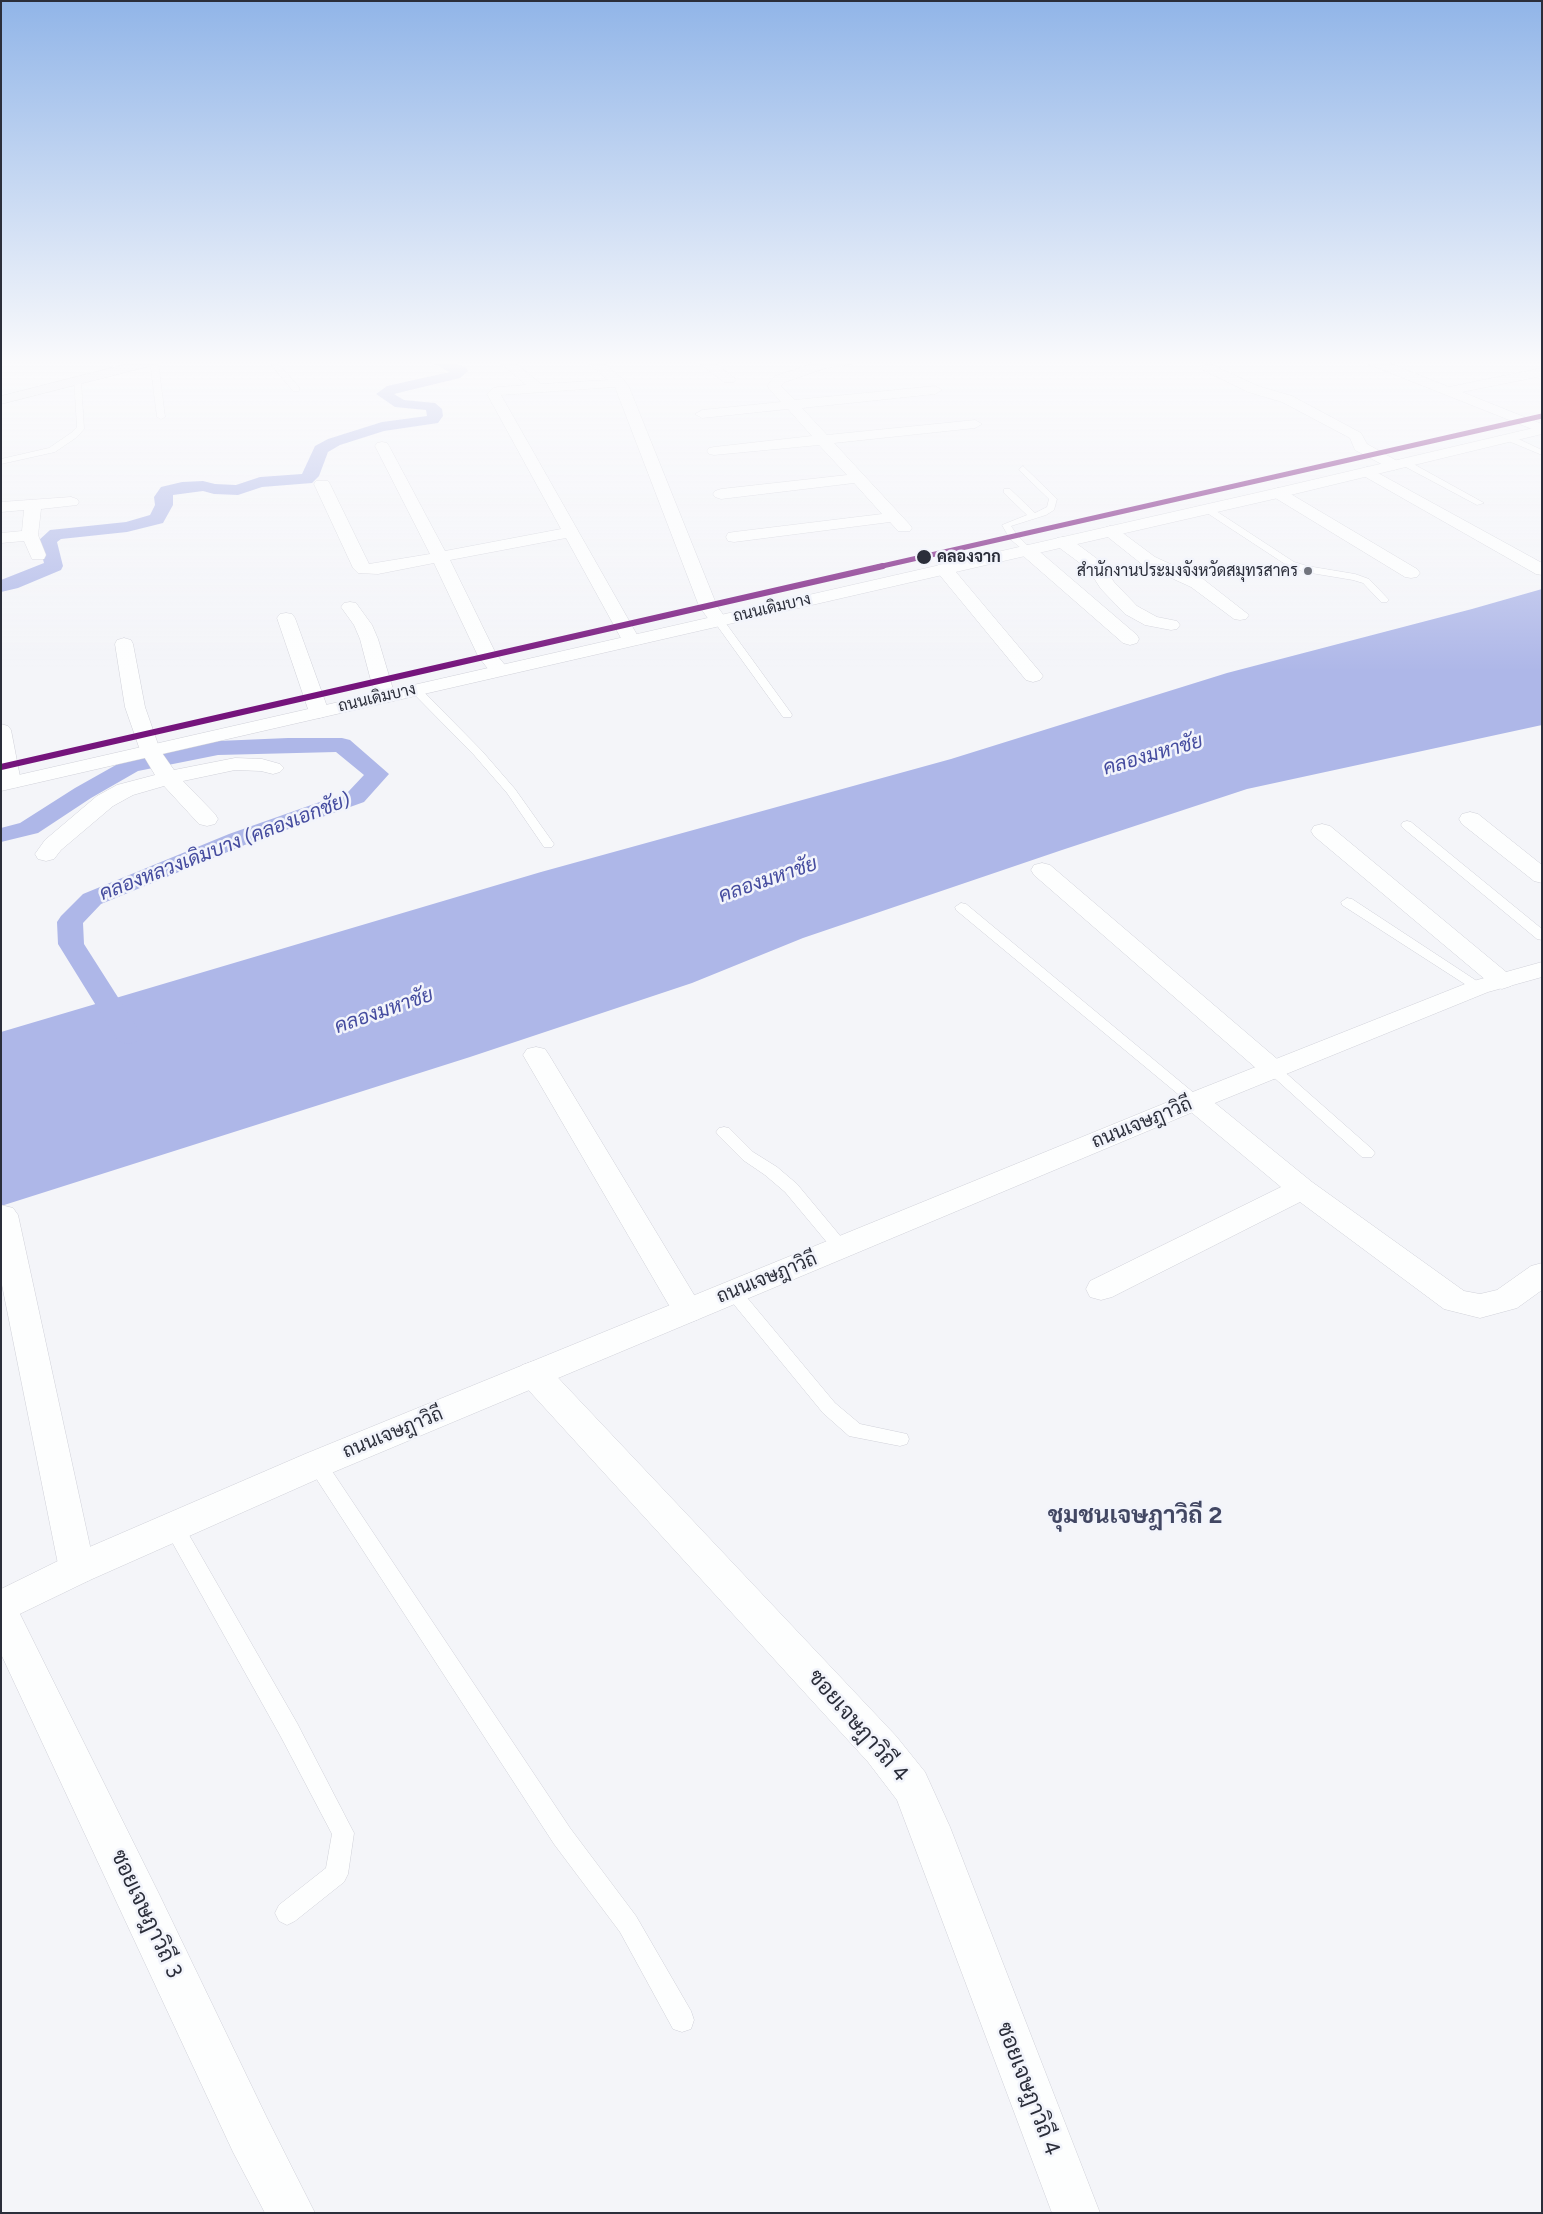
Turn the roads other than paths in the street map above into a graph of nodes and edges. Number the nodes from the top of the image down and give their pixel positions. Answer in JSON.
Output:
{"nodes":[{"id":1,"x":392,"y":464,"type":"edge"},
{"id":2,"x":533,"y":464,"type":"edge"},
{"id":3,"x":651,"y":464,"type":"edge"},
{"id":4,"x":845,"y":464,"type":"edge"},
{"id":5,"x":1398,"y":464,"type":"edge"},
{"id":6,"x":1399,"y":464,"type":"edge"},
{"id":7,"x":1023,"y":469,"type":"dead end"},
{"id":8,"x":1367,"y":472,"type":"junction"},
{"id":9,"x":858,"y":478,"type":"junction"},
{"id":10,"x":322,"y":484,"type":"dead end"},
{"id":11,"x":1007,"y":491,"type":"dead end"},
{"id":12,"x":1278,"y":493,"type":"junction"},
{"id":13,"x":721,"y":494,"type":"dead end"},
{"id":14,"x":71,"y":502,"type":"dead end"},
{"id":15,"x":1480,"y":503,"type":"dead end"},
{"id":16,"x":33,"y":505,"type":"junction"},
{"id":17,"x":1,"y":507,"type":"edge"},
{"id":18,"x":1207,"y":509,"type":"junction"},
{"id":19,"x":1033,"y":516,"type":"junction"},
{"id":20,"x":1110,"y":531,"type":"junction"},
{"id":21,"x":570,"y":532,"type":"junction"},
{"id":22,"x":30,"y":535,"type":"junction"},
{"id":23,"x":734,"y":537,"type":"dead end"},
{"id":24,"x":1,"y":538,"type":"edge"},
{"id":25,"x":1062,"y":542,"type":"junction"},
{"id":26,"x":1027,"y":550,"type":"junction"},
{"id":27,"x":38,"y":556,"type":"dead end"},
{"id":28,"x":440,"y":557,"type":"junction"},
{"id":29,"x":944,"y":569,"type":"junction"},
{"id":30,"x":1542,"y":570,"type":"edge"},
{"id":31,"x":1411,"y":573,"type":"dead end"},
{"id":32,"x":1384,"y":600,"type":"dead end"},
{"id":33,"x":350,"y":607,"type":"dead end"},
{"id":34,"x":1240,"y":615,"type":"dead end"},
{"id":35,"x":286,"y":618,"type":"dead end"},
{"id":36,"x":718,"y":620,"type":"junction"},
{"id":37,"x":1171,"y":625,"type":"dead end"},
{"id":38,"x":1130,"y":639,"type":"dead end"},
{"id":39,"x":631,"y":640,"type":"junction"},
{"id":40,"x":124,"y":644,"type":"dead end"},
{"id":41,"x":499,"y":670,"type":"junction"},
{"id":42,"x":1033,"y":676,"type":"dead end"},
{"id":43,"x":415,"y":689,"type":"junction"},
{"id":44,"x":385,"y":696,"type":"junction"},
{"id":45,"x":319,"y":712,"type":"junction"},
{"id":46,"x":787,"y":715,"type":"dead end"},
{"id":47,"x":1,"y":730,"type":"edge"},
{"id":48,"x":151,"y":751,"type":"junction"},
{"id":49,"x":273,"y":768,"type":"dead end"},
{"id":50,"x":168,"y":778,"type":"junction"},
{"id":51,"x":6,"y":783,"type":"edge"},
{"id":52,"x":207,"y":819,"type":"dead end"},
{"id":53,"x":1470,"y":819,"type":"dead end"},
{"id":54,"x":1407,"y":825,"type":"dead end"},
{"id":55,"x":1322,"y":831,"type":"dead end"},
{"id":56,"x":548,"y":844,"type":"dead end"},
{"id":57,"x":46,"y":854,"type":"dead end"},
{"id":58,"x":1042,"y":870,"type":"dead end"},
{"id":59,"x":1542,"y":876,"type":"edge"},
{"id":60,"x":1347,"y":902,"type":"dead end"},
{"id":61,"x":961,"y":907,"type":"dead end"},
{"id":62,"x":1542,"y":936,"type":"edge"},
{"id":63,"x":1540,"y":972,"type":"edge"},
{"id":64,"x":1490,"y":984,"type":"junction"},
{"id":65,"x":536,"y":1055,"type":"dead end"},
{"id":66,"x":1274,"y":1070,"type":"junction"},
{"id":67,"x":1195,"y":1101,"type":"junction"},
{"id":68,"x":724,"y":1132,"type":"dead end"},
{"id":69,"x":1368,"y":1153,"type":"dead end"},
{"id":70,"x":1302,"y":1189,"type":"junction"},
{"id":71,"x":3,"y":1215,"type":"dead end"},
{"id":72,"x":841,"y":1248,"type":"junction"},
{"id":73,"x":1542,"y":1274,"type":"edge"},
{"id":74,"x":1101,"y":1289,"type":"dead end"},
{"id":75,"x":733,"y":1292,"type":"junction"},
{"id":76,"x":688,"y":1311,"type":"junction"},
{"id":77,"x":534,"y":1374,"type":"junction"},
{"id":78,"x":900,"y":1439,"type":"dead end"},
{"id":79,"x":318,"y":1464,"type":"junction"},
{"id":80,"x":174,"y":1527,"type":"junction"},
{"id":81,"x":77,"y":1569,"type":"junction"},
{"id":82,"x":1,"y":1607,"type":"edge"},
{"id":83,"x":1,"y":1614,"type":"edge"},
{"id":84,"x":287,"y":1913,"type":"dead end"},
{"id":85,"x":682,"y":2020,"type":"dead end"},
{"id":86,"x":291,"y":2213,"type":"edge"},
{"id":87,"x":1076,"y":2213,"type":"edge"}],
"edges":[{"from":1,"to":28,"type":"street"},
{"from":2,"to":21,"type":"street"},
{"from":3,"to":36,"type":"street"},
{"from":4,"to":9,"type":"street"},
{"from":5,"to":8,"type":"street","name":"ถนนเดิมบาง"},
{"from":6,"to":15,"type":"lane"},
{"from":7,"to":19,"type":"lane"},
{"from":8,"to":12,"type":"street","name":"ถนนเดิมบาง"},
{"from":8,"to":30,"type":"street"},
{"from":9,"to":13,"type":"street"},
{"from":9,"to":23,"type":"street"},
{"from":10,"to":28,"type":"street"},
{"from":11,"to":19,"type":"lane"},
{"from":12,"to":18,"type":"street","name":"ถนนเดิมบาง"},
{"from":12,"to":31,"type":"street"},
{"from":14,"to":16,"type":"street"},
{"from":16,"to":17,"type":"street"},
{"from":16,"to":22,"type":"street"},
{"from":18,"to":20,"type":"street","name":"ถนนเดิมบาง"},
{"from":18,"to":32,"type":"lane"},
{"from":19,"to":26,"type":"lane"},
{"from":20,"to":25,"type":"street","name":"ถนนเดิมบาง"},
{"from":20,"to":34,"type":"street"},
{"from":21,"to":28,"type":"street"},
{"from":21,"to":39,"type":"street"},
{"from":22,"to":24,"type":"street"},
{"from":22,"to":27,"type":"street"},
{"from":25,"to":26,"type":"street","name":"ถนนเดิมบาง"},
{"from":25,"to":37,"type":"street"},
{"from":26,"to":29,"type":"street","name":"ถนนเดิมบาง"},
{"from":26,"to":38,"type":"street"},
{"from":28,"to":41,"type":"street"},
{"from":29,"to":36,"type":"street","name":"ถนนเดิมบาง"},
{"from":29,"to":42,"type":"street"},
{"from":33,"to":44,"type":"street"},
{"from":35,"to":45,"type":"street"},
{"from":36,"to":39,"type":"street","name":"ถนนเดิมบาง"},
{"from":36,"to":46,"type":"lane"},
{"from":39,"to":41,"type":"street","name":"ถนนเดิมบาง"},
{"from":40,"to":48,"type":"street"},
{"from":41,"to":43,"type":"street","name":"ถนนเดิมบาง"},
{"from":43,"to":44,"type":"street","name":"ถนนเดิมบาง"},
{"from":43,"to":56,"type":"lane"},
{"from":44,"to":45,"type":"street","name":"ถนนเดิมบาง"},
{"from":45,"to":48,"type":"street","name":"ถนนเดิมบาง"},
{"from":47,"to":51,"type":"street"},
{"from":48,"to":50,"type":"street"},
{"from":48,"to":51,"type":"street","name":"ถนนเดิมบาง"},
{"from":49,"to":50,"type":"street"},
{"from":50,"to":52,"type":"street"},
{"from":50,"to":57,"type":"street"},
{"from":53,"to":59,"type":"street"},
{"from":54,"to":62,"type":"lane"},
{"from":55,"to":64,"type":"street"},
{"from":58,"to":66,"type":"street"},
{"from":60,"to":64,"type":"lane"},
{"from":61,"to":67,"type":"lane"},
{"from":63,"to":64,"type":"street","name":"ถนนเจษฎาวิถี"},
{"from":64,"to":66,"type":"street","name":"ถนนเจษฎาวิถี"},
{"from":65,"to":76,"type":"street"},
{"from":66,"to":67,"type":"street","name":"ถนนเจษฎาวิถี"},
{"from":66,"to":69,"type":"lane"},
{"from":67,"to":70,"type":"street"},
{"from":67,"to":72,"type":"street","name":"ถนนเจษฎาวิถี"},
{"from":68,"to":72,"type":"lane"},
{"from":70,"to":73,"type":"street"},
{"from":70,"to":74,"type":"street"},
{"from":71,"to":81,"type":"street"},
{"from":72,"to":75,"type":"street","name":"ถนนเจษฎาวิถี"},
{"from":75,"to":76,"type":"street","name":"ถนนเจษฎาวิถี"},
{"from":75,"to":78,"type":"lane"},
{"from":76,"to":77,"type":"street","name":"ถนนเจษฎาวิถี"},
{"from":77,"to":79,"type":"street","name":"ถนนเจษฎาวิถี"},
{"from":77,"to":87,"type":"street","name":"ซอยเจษฎาวิถี 4"},
{"from":79,"to":80,"type":"street","name":"ถนนเจษฎาวิถี"},
{"from":79,"to":85,"type":"lane"},
{"from":80,"to":81,"type":"street","name":"ถนนเจษฎาวิถี"},
{"from":80,"to":84,"type":"lane"},
{"from":81,"to":82,"type":"street","name":"ถนนเจษฎาวิถี"},
{"from":83,"to":86,"type":"street","name":"ซอยเจษฎาวิถี 3"}]}
